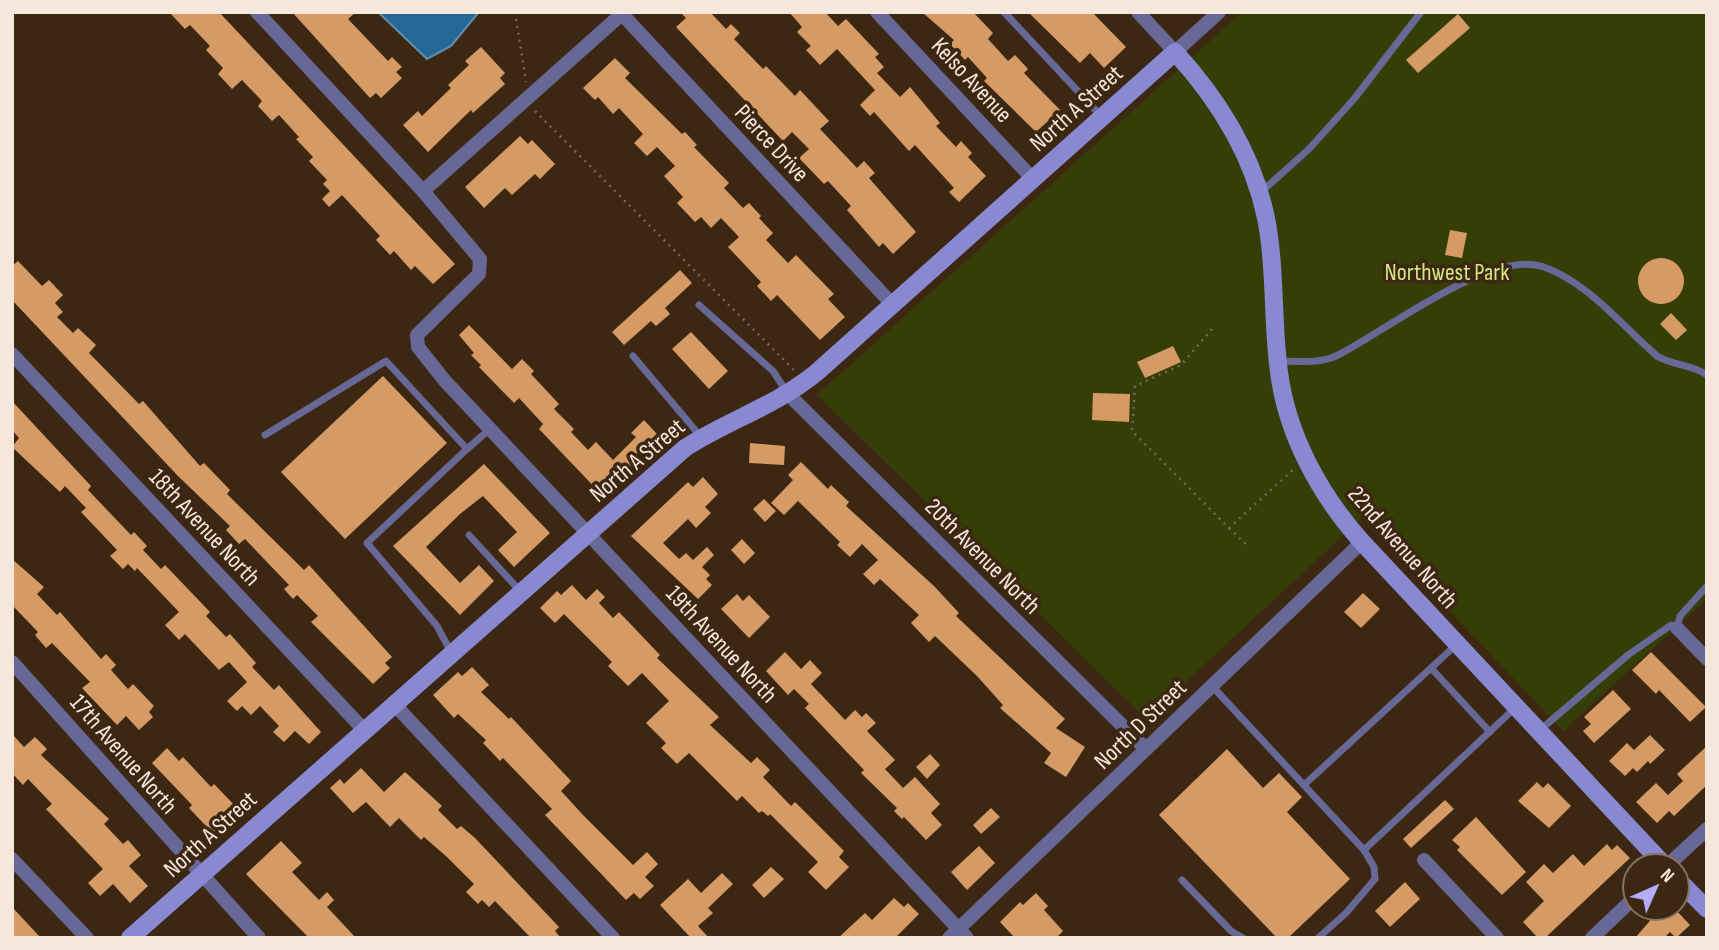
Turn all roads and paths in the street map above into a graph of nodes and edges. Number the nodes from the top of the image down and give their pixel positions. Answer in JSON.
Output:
{"nodes":[{"id":1,"x":257,"y":12,"type":"edge"},
{"id":2,"x":516,"y":12,"type":"edge"},
{"id":3,"x":877,"y":12,"type":"edge"},
{"id":4,"x":1004,"y":12,"type":"edge"},
{"id":5,"x":1138,"y":12,"type":"edge"},
{"id":6,"x":1219,"y":12,"type":"edge"},
{"id":7,"x":1421,"y":12,"type":"edge"},
{"id":8,"x":621,"y":13,"type":"edge"},
{"id":9,"x":1175,"y":52,"type":"junction"},
{"id":10,"x":528,"y":95,"type":"junction"},
{"id":11,"x":1102,"y":117,"type":"junction"},
{"id":12,"x":1033,"y":179,"type":"junction"},
{"id":13,"x":423,"y":191,"type":"junction"},
{"id":14,"x":1259,"y":193,"type":"junction"},
{"id":15,"x":699,"y":305,"type":"dead end"},
{"id":16,"x":894,"y":305,"type":"junction"},
{"id":17,"x":1212,"y":329,"type":"dead end"},
{"id":18,"x":12,"y":354,"type":"edge"},
{"id":19,"x":633,"y":356,"type":"dead end"},
{"id":20,"x":1278,"y":361,"type":"junction"},
{"id":21,"x":1707,"y":375,"type":"edge"},
{"id":22,"x":806,"y":381,"type":"junction"},
{"id":23,"x":789,"y":395,"type":"junction"},
{"id":24,"x":490,"y":429,"type":"junction"},
{"id":25,"x":265,"y":435,"type":"dead end"},
{"id":26,"x":702,"y":438,"type":"junction"},
{"id":27,"x":467,"y":449,"type":"junction"},
{"id":28,"x":1294,"y":469,"type":"dead end"},
{"id":29,"x":1229,"y":528,"type":"junction"},
{"id":30,"x":588,"y":534,"type":"junction"},
{"id":31,"x":469,"y":535,"type":"dead end"},
{"id":32,"x":1362,"y":542,"type":"junction"},
{"id":33,"x":1247,"y":545,"type":"dead end"},
{"id":34,"x":1707,"y":586,"type":"edge"},
{"id":35,"x":521,"y":593,"type":"junction"},
{"id":36,"x":1677,"y":628,"type":"junction"},
{"id":37,"x":1457,"y":644,"type":"junction"},
{"id":38,"x":452,"y":654,"type":"junction"},
{"id":39,"x":1707,"y":659,"type":"edge"},
{"id":40,"x":12,"y":662,"type":"edge"},
{"id":41,"x":1431,"y":668,"type":"junction"},
{"id":42,"x":1212,"y":686,"type":"junction"},
{"id":43,"x":394,"y":704,"type":"junction"},
{"id":44,"x":1516,"y":707,"type":"junction"},
{"id":45,"x":365,"y":730,"type":"junction"},
{"id":46,"x":1538,"y":731,"type":"junction"},
{"id":47,"x":1490,"y":732,"type":"junction"},
{"id":48,"x":1146,"y":749,"type":"junction"},
{"id":49,"x":1304,"y":785,"type":"junction"},
{"id":50,"x":1707,"y":829,"type":"edge"},
{"id":51,"x":1364,"y":850,"type":"junction"},
{"id":52,"x":1653,"y":852,"type":"edge"},
{"id":53,"x":1682,"y":852,"type":"edge"},
{"id":54,"x":12,"y":859,"type":"edge"},
{"id":55,"x":1424,"y":860,"type":"dead end"},
{"id":56,"x":201,"y":875,"type":"junction"},
{"id":57,"x":1182,"y":880,"type":"dead end"},
{"id":58,"x":1691,"y":892,"type":"edge"},
{"id":59,"x":1707,"y":909,"type":"edge"},
{"id":60,"x":1621,"y":910,"type":"edge"},
{"id":61,"x":958,"y":935,"type":"edge"},
{"id":62,"x":87,"y":938,"type":"edge"},
{"id":63,"x":130,"y":938,"type":"edge"},
{"id":64,"x":259,"y":938,"type":"edge"},
{"id":65,"x":613,"y":938,"type":"edge"},
{"id":66,"x":1243,"y":938,"type":"edge"},
{"id":67,"x":1318,"y":938,"type":"edge"},
{"id":68,"x":1497,"y":938,"type":"edge"},
{"id":69,"x":1592,"y":938,"type":"edge"}],
"edges":[{"from":1,"to":13,"type":"street"},
{"from":2,"to":10,"type":"path"},
{"from":3,"to":12,"type":"street","name":"Kelso Avenue"},
{"from":4,"to":11,"type":"lane"},
{"from":5,"to":9,"type":"street","name":"22nd Avenue North"},
{"from":6,"to":9,"type":"street","name":"North A Street"},
{"from":7,"to":14,"type":"lane"},
{"from":8,"to":10,"type":"street"},
{"from":8,"to":16,"type":"street","name":"Pierce Drive"},
{"from":9,"to":11,"type":"street","name":"North A Street"},
{"from":9,"to":14,"type":"street","name":"22nd Avenue North"},
{"from":10,"to":13,"type":"street"},
{"from":10,"to":22,"type":"path"},
{"from":11,"to":12,"type":"street","name":"North A Street"},
{"from":12,"to":16,"type":"street","name":"North A Street"},
{"from":13,"to":24,"type":"street","name":"19th Avenue North"},
{"from":14,"to":20,"type":"street","name":"22nd Avenue North"},
{"from":15,"to":23,"type":"lane"},
{"from":16,"to":22,"type":"street","name":"North A Street"},
{"from":17,"to":29,"type":"path"},
{"from":18,"to":45,"type":"street","name":"18th Avenue North"},
{"from":19,"to":26,"type":"lane"},
{"from":20,"to":21,"type":"lane"},
{"from":20,"to":32,"type":"street","name":"22nd Avenue North"},
{"from":22,"to":23,"type":"street","name":"North A Street"},
{"from":23,"to":26,"type":"street","name":"North A Street"},
{"from":23,"to":48,"type":"street","name":"20th Avenue North"},
{"from":24,"to":27,"type":"lane"},
{"from":24,"to":30,"type":"street","name":"19th Avenue North"},
{"from":25,"to":27,"type":"lane"},
{"from":26,"to":30,"type":"street","name":"North A Street"},
{"from":27,"to":38,"type":"lane"},
{"from":28,"to":29,"type":"path"},
{"from":29,"to":33,"type":"path"},
{"from":30,"to":35,"type":"street","name":"North A Street"},
{"from":30,"to":61,"type":"street","name":"19th Avenue North"},
{"from":31,"to":35,"type":"lane"},
{"from":32,"to":37,"type":"street","name":"22nd Avenue North"},
{"from":32,"to":42,"type":"street","name":"North D Street"},
{"from":34,"to":36,"type":"lane"},
{"from":35,"to":38,"type":"street","name":"North A Street"},
{"from":36,"to":39,"type":"street"},
{"from":36,"to":46,"type":"lane"},
{"from":37,"to":41,"type":"lane"},
{"from":37,"to":44,"type":"street","name":"22nd Avenue North"},
{"from":38,"to":43,"type":"street","name":"North A Street"},
{"from":40,"to":56,"type":"street","name":"17th Avenue North"},
{"from":41,"to":47,"type":"lane"},
{"from":41,"to":49,"type":"lane"},
{"from":42,"to":48,"type":"street","name":"North D Street"},
{"from":42,"to":49,"type":"lane"},
{"from":43,"to":45,"type":"street","name":"North A Street"},
{"from":43,"to":65,"type":"street"},
{"from":44,"to":46,"type":"street","name":"22nd Avenue North"},
{"from":44,"to":47,"type":"lane"},
{"from":45,"to":56,"type":"street","name":"North A Street"},
{"from":46,"to":52,"type":"street","name":"22nd Avenue North"},
{"from":47,"to":51,"type":"lane"},
{"from":48,"to":61,"type":"street","name":"North D Street"},
{"from":49,"to":51,"type":"lane"},
{"from":50,"to":53,"type":"street"},
{"from":51,"to":67,"type":"lane"},
{"from":54,"to":62,"type":"street"},
{"from":55,"to":68,"type":"street"},
{"from":56,"to":63,"type":"street","name":"North A Street"},
{"from":56,"to":64,"type":"street","name":"17th Avenue North"},
{"from":57,"to":66,"type":"lane"},
{"from":58,"to":59,"type":"street"},
{"from":60,"to":69,"type":"street"}]}
